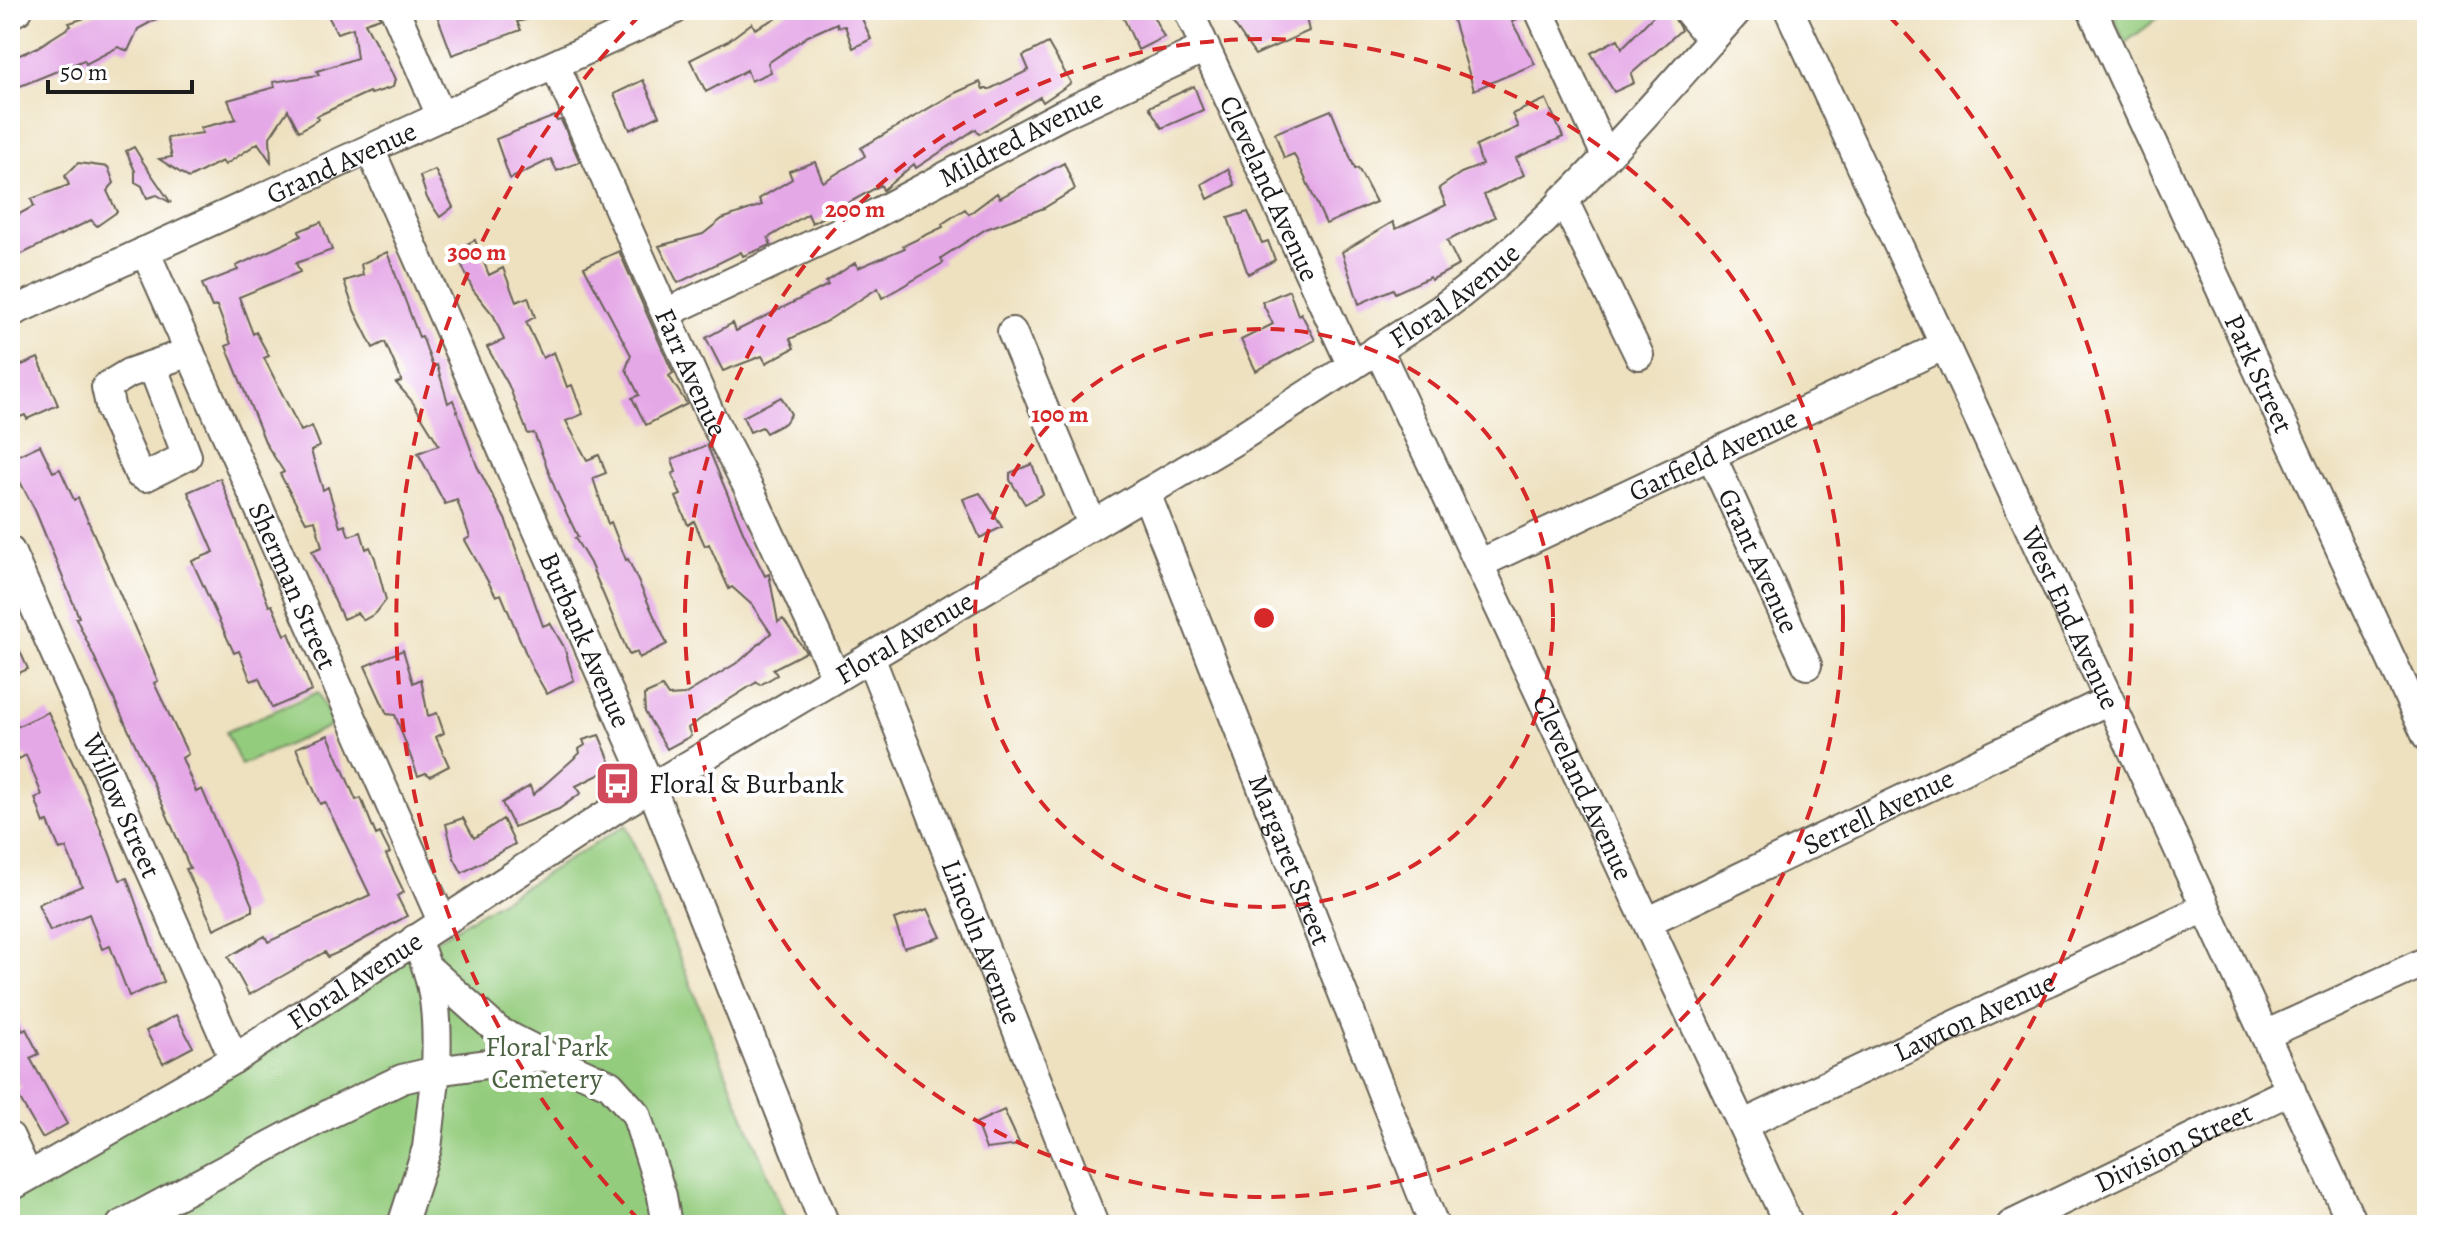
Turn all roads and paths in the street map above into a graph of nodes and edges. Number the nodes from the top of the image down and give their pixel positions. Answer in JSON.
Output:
{"nodes":[{"id":1,"x":18,"y":10,"type":"edge"},
{"id":2,"x":395,"y":10,"type":"edge"},
{"id":3,"x":674,"y":10,"type":"edge"},
{"id":4,"x":1188,"y":10,"type":"edge"},
{"id":5,"x":1539,"y":10,"type":"edge"},
{"id":6,"x":1687,"y":10,"type":"edge"},
{"id":7,"x":1738,"y":10,"type":"edge"},
{"id":8,"x":1789,"y":10,"type":"edge"},
{"id":9,"x":2092,"y":10,"type":"edge"},
{"id":10,"x":10,"y":14,"type":"edge"},
{"id":11,"x":1712,"y":40,"type":"junction"},
{"id":12,"x":1205,"y":48,"type":"junction"},
{"id":13,"x":555,"y":65,"type":"junction"},
{"id":14,"x":441,"y":116,"type":"junction"},
{"id":15,"x":370,"y":149,"type":"junction"},
{"id":16,"x":1605,"y":154,"type":"junction"},
{"id":17,"x":1563,"y":199,"type":"junction"},
{"id":18,"x":145,"y":251,"type":"junction"},
{"id":19,"x":10,"y":313,"type":"edge"},
{"id":20,"x":666,"y":313,"type":"junction"},
{"id":21,"x":1012,"y":332,"type":"dead end"},
{"id":22,"x":1945,"y":345,"type":"junction"},
{"id":23,"x":1378,"y":349,"type":"junction"},
{"id":24,"x":190,"y":352,"type":"junction"},
{"id":25,"x":1639,"y":355,"type":"dead end"},
{"id":26,"x":1352,"y":366,"type":"junction"},
{"id":27,"x":153,"y":368,"type":"dead end"},
{"id":28,"x":1711,"y":455,"type":"junction"},
{"id":29,"x":1146,"y":493,"type":"junction"},
{"id":30,"x":1092,"y":524,"type":"junction"},
{"id":31,"x":10,"y":551,"type":"edge"},
{"id":32,"x":1481,"y":563,"type":"junction"},
{"id":33,"x":870,"y":657,"type":"junction"},
{"id":34,"x":1807,"y":665,"type":"dead end"},
{"id":35,"x":836,"y":677,"type":"junction"},
{"id":36,"x":2109,"y":700,"type":"junction"},
{"id":37,"x":2427,"y":737,"type":"edge"},
{"id":38,"x":651,"y":787,"type":"junction"},
{"id":39,"x":2205,"y":908,"type":"junction"},
{"id":40,"x":442,"y":921,"type":"junction"},
{"id":41,"x":1649,"y":921,"type":"junction"},
{"id":42,"x":415,"y":939,"type":"junction"},
{"id":43,"x":2427,"y":961,"type":"edge"},
{"id":44,"x":430,"y":970,"type":"junction"},
{"id":45,"x":2265,"y":1035,"type":"junction"},
{"id":46,"x":546,"y":1056,"type":"junction"},
{"id":47,"x":234,"y":1059,"type":"junction"},
{"id":48,"x":436,"y":1071,"type":"junction"},
{"id":49,"x":2291,"y":1090,"type":"junction"},
{"id":50,"x":1744,"y":1124,"type":"junction"},
{"id":51,"x":10,"y":1137,"type":"edge"},
{"id":52,"x":19,"y":1181,"type":"edge"},
{"id":53,"x":2067,"y":1213,"type":"edge"},
{"id":54,"x":121,"y":1225,"type":"edge"},
{"id":55,"x":402,"y":1225,"type":"edge"},
{"id":56,"x":667,"y":1225,"type":"edge"},
{"id":57,"x":825,"y":1225,"type":"edge"},
{"id":58,"x":1094,"y":1225,"type":"edge"},
{"id":59,"x":1434,"y":1225,"type":"edge"},
{"id":60,"x":1789,"y":1225,"type":"edge"},
{"id":61,"x":2011,"y":1225,"type":"edge"},
{"id":62,"x":2353,"y":1225,"type":"edge"}],
"edges":[{"from":1,"to":10,"type":"street"},
{"from":2,"to":14,"type":"street"},
{"from":3,"to":13,"type":"street","name":"Grand Avenue"},
{"from":4,"to":12,"type":"street","name":"Cleveland Avenue"},
{"from":5,"to":16,"type":"street"},
{"from":6,"to":11,"type":"street"},
{"from":7,"to":11,"type":"street","name":"Floral Avenue"},
{"from":8,"to":22,"type":"street","name":"West End Avenue"},
{"from":9,"to":37,"type":"street","name":"Park Street"},
{"from":11,"to":16,"type":"street","name":"Floral Avenue"},
{"from":12,"to":20,"type":"street","name":"Mildred Avenue"},
{"from":12,"to":26,"type":"street","name":"Cleveland Avenue"},
{"from":13,"to":14,"type":"street","name":"Grand Avenue"},
{"from":13,"to":20,"type":"street","name":"Farr Avenue"},
{"from":14,"to":15,"type":"street","name":"Grand Avenue"},
{"from":15,"to":18,"type":"street","name":"Grand Avenue"},
{"from":15,"to":38,"type":"street","name":"Burbank Avenue"},
{"from":16,"to":17,"type":"street","name":"Floral Avenue"},
{"from":17,"to":23,"type":"street","name":"Floral Avenue"},
{"from":17,"to":25,"type":"street"},
{"from":18,"to":19,"type":"street","name":"Grand Avenue"},
{"from":18,"to":24,"type":"street","name":"Sherman Street"},
{"from":20,"to":35,"type":"street","name":"Farr Avenue"},
{"from":21,"to":30,"type":"street"},
{"from":22,"to":28,"type":"street","name":"Garfield Avenue"},
{"from":22,"to":36,"type":"street","name":"West End Avenue"},
{"from":23,"to":26,"type":"street","name":"Floral Avenue"},
{"from":23,"to":32,"type":"street","name":"Cleveland Avenue"},
{"from":24,"to":27,"type":"street"},
{"from":24,"to":40,"type":"street","name":"Sherman Street"},
{"from":26,"to":29,"type":"street","name":"Floral Avenue"},
{"from":28,"to":32,"type":"street","name":"Garfield Avenue"},
{"from":28,"to":34,"type":"street","name":"Grant Avenue"},
{"from":29,"to":30,"type":"street","name":"Floral Avenue"},
{"from":29,"to":59,"type":"street","name":"Margaret Street"},
{"from":30,"to":33,"type":"street","name":"Floral Avenue"},
{"from":31,"to":47,"type":"street","name":"Willow Street"},
{"from":32,"to":41,"type":"street","name":"Cleveland Avenue"},
{"from":33,"to":35,"type":"street","name":"Floral Avenue"},
{"from":33,"to":58,"type":"street","name":"Lincoln Avenue"},
{"from":35,"to":38,"type":"street","name":"Floral Avenue"},
{"from":36,"to":39,"type":"street","name":"West End Avenue"},
{"from":36,"to":41,"type":"street","name":"Serrell Avenue"},
{"from":38,"to":40,"type":"street","name":"Floral Avenue"},
{"from":38,"to":57,"type":"street","name":"Burbank Avenue"},
{"from":39,"to":45,"type":"street","name":"West End Avenue"},
{"from":39,"to":50,"type":"street","name":"Lawton Avenue"},
{"from":40,"to":42,"type":"street","name":"Floral Avenue"},
{"from":41,"to":50,"type":"street","name":"Cleveland Avenue"},
{"from":42,"to":44,"type":"street"},
{"from":42,"to":47,"type":"street","name":"Floral Avenue"},
{"from":43,"to":45,"type":"street"},
{"from":44,"to":46,"type":"street"},
{"from":44,"to":48,"type":"street"},
{"from":45,"to":49,"type":"street","name":"West End Avenue"},
{"from":46,"to":48,"type":"street"},
{"from":46,"to":56,"type":"street"},
{"from":47,"to":52,"type":"street","name":"Floral Avenue"},
{"from":48,"to":54,"type":"street"},
{"from":48,"to":55,"type":"street"},
{"from":49,"to":53,"type":"street","name":"Division Street"},
{"from":49,"to":62,"type":"street","name":"West End Avenue"},
{"from":50,"to":60,"type":"street","name":"Cleveland Avenue"},
{"from":51,"to":52,"type":"street"},
{"from":53,"to":61,"type":"street","name":"Division Street"}]}
